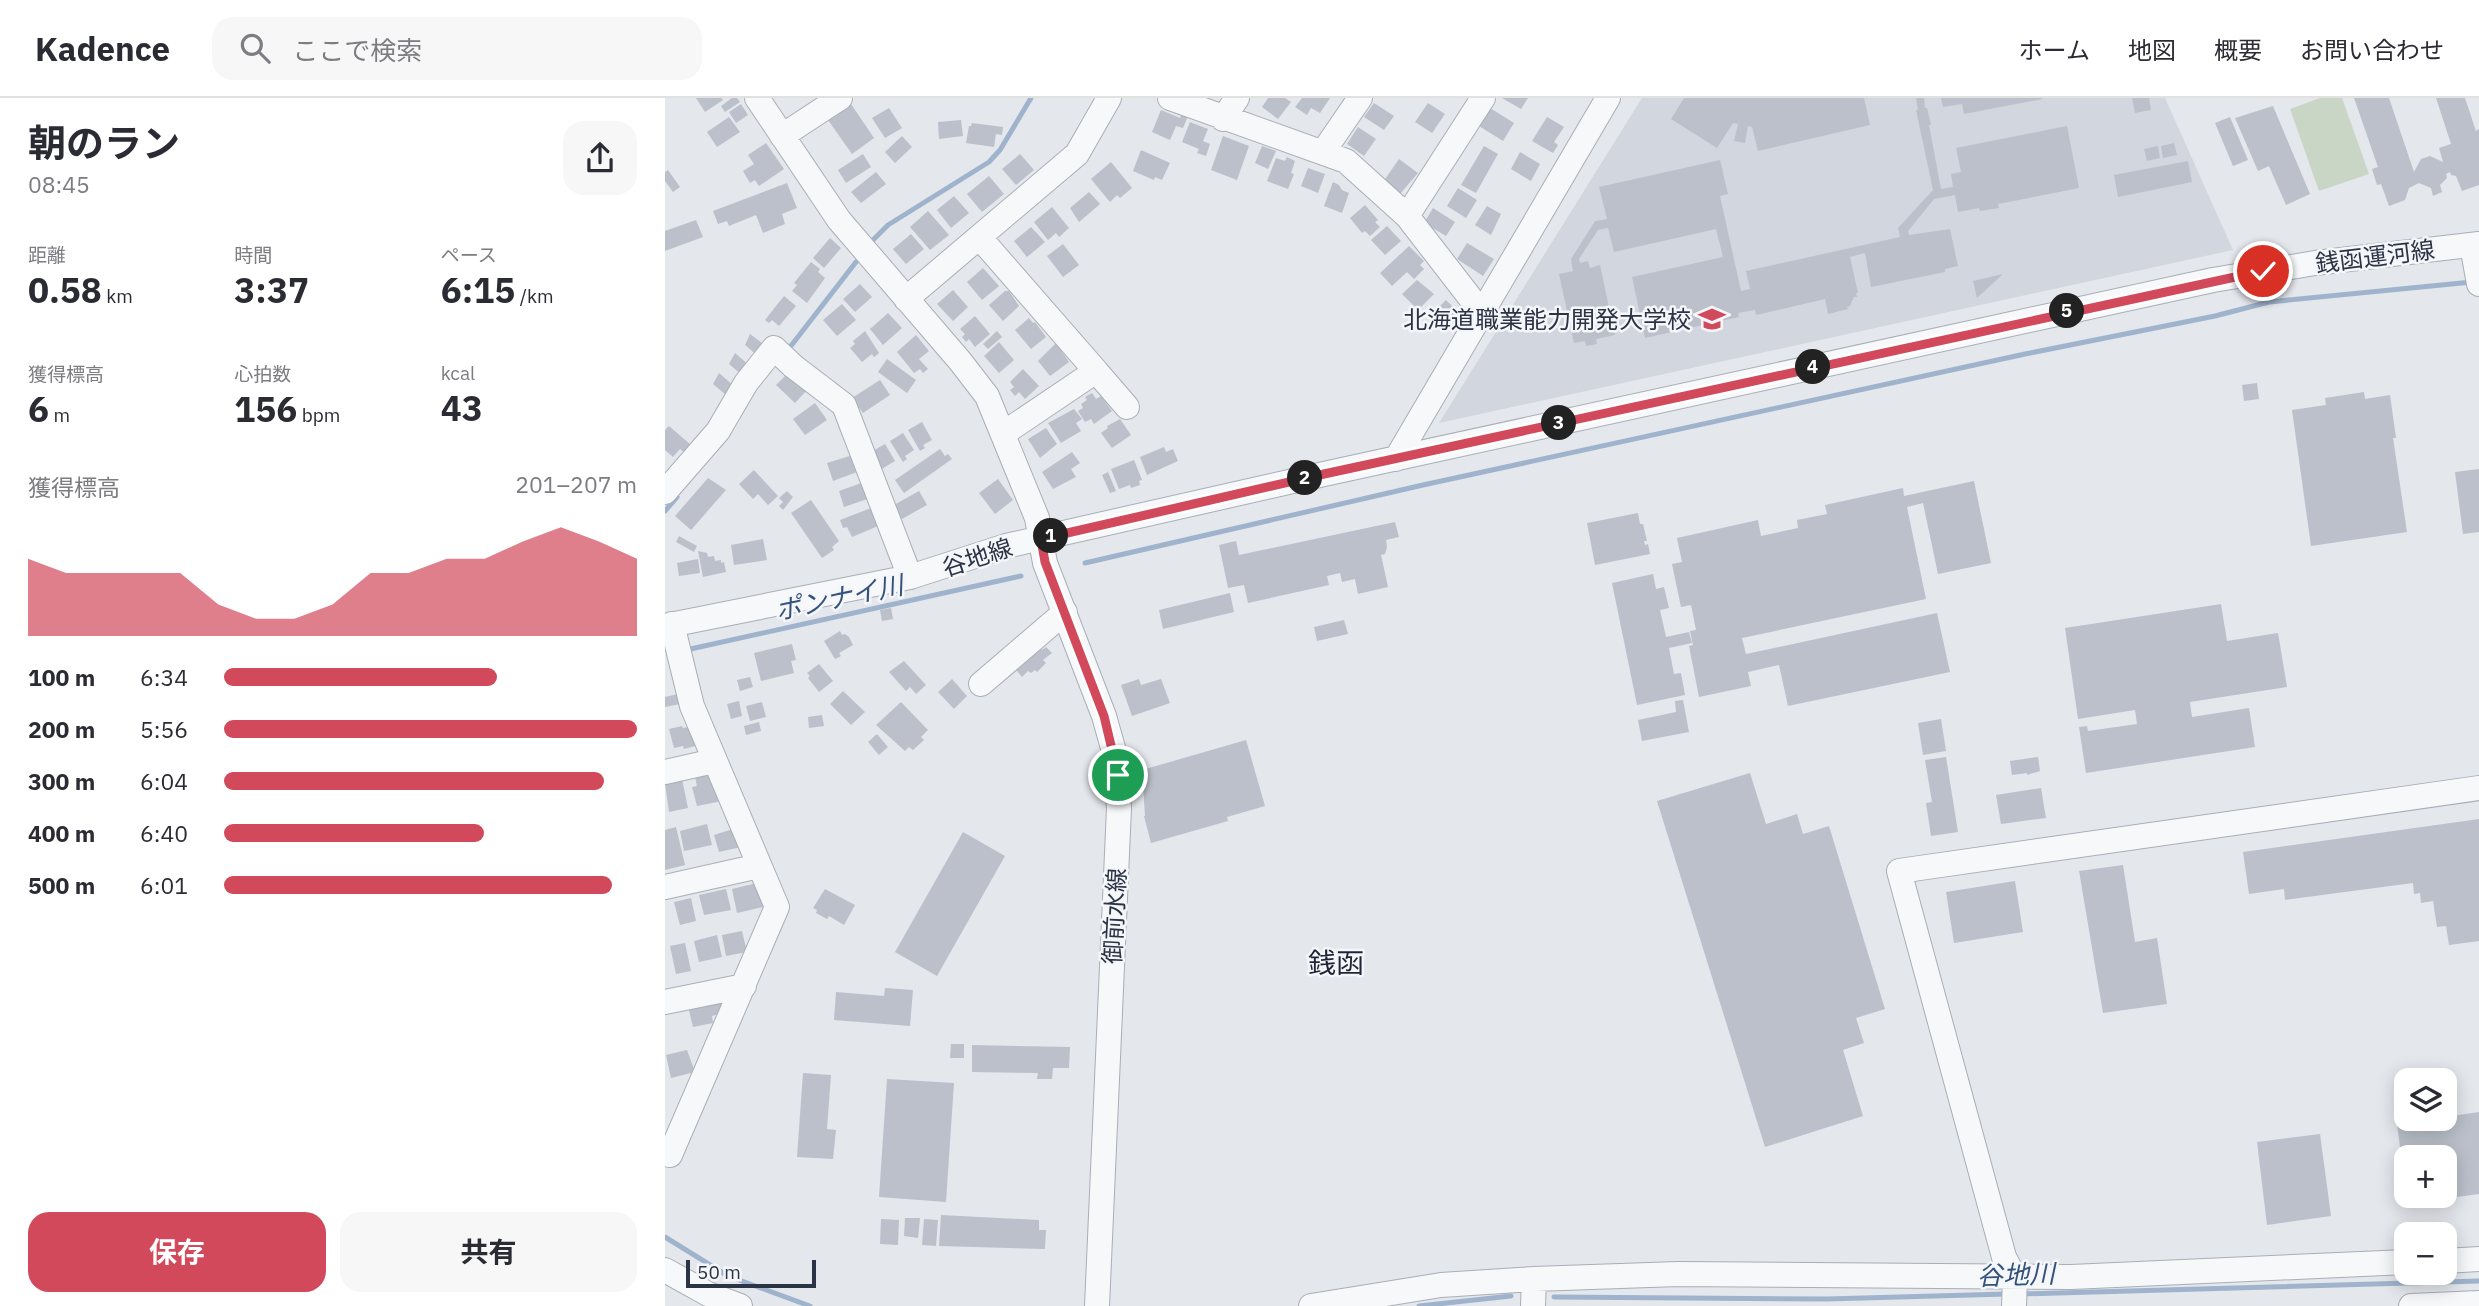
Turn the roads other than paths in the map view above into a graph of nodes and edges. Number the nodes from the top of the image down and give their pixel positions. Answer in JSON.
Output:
{"nodes":[{"id":1,"x":757,"y":98,"type":"edge"},
{"id":2,"x":840,"y":98,"type":"edge"},
{"id":3,"x":1109,"y":98,"type":"edge"},
{"id":4,"x":1170,"y":98,"type":"edge"},
{"id":5,"x":1237,"y":98,"type":"edge"},
{"id":6,"x":1360,"y":98,"type":"edge"},
{"id":7,"x":1483,"y":98,"type":"edge"},
{"id":8,"x":1608,"y":98,"type":"edge"},
{"id":9,"x":1223,"y":119,"type":"junction"},
{"id":10,"x":782,"y":136,"type":"junction"},
{"id":11,"x":1323,"y":152,"type":"junction"},
{"id":12,"x":1407,"y":216,"type":"junction"},
{"id":13,"x":979,"y":238,"type":"junction"},
{"id":14,"x":2476,"y":244,"type":"edge"},
{"id":15,"x":2478,"y":277,"type":"edge"},
{"id":16,"x":906,"y":299,"type":"junction"},
{"id":17,"x":1482,"y":313,"type":"junction"},
{"id":18,"x":1096,"y":371,"type":"junction"},
{"id":19,"x":1127,"y":407,"type":"dead end"},
{"id":20,"x":1004,"y":433,"type":"junction"},
{"id":21,"x":1396,"y":459,"type":"junction"},
{"id":22,"x":665,"y":492,"type":"edge"},
{"id":23,"x":1041,"y":539,"type":"junction"},
{"id":24,"x":909,"y":577,"type":"junction"},
{"id":25,"x":1065,"y":612,"type":"junction"},
{"id":26,"x":673,"y":638,"type":"edge"},
{"id":27,"x":981,"y":684,"type":"dead end"},
{"id":28,"x":714,"y":761,"type":"junction"},
{"id":29,"x":665,"y":772,"type":"edge"},
{"id":30,"x":2479,"y":788,"type":"edge"},
{"id":31,"x":759,"y":866,"type":"junction"},
{"id":32,"x":665,"y":887,"type":"edge"},
{"id":33,"x":744,"y":986,"type":"junction"},
{"id":34,"x":665,"y":1002,"type":"edge"},
{"id":35,"x":665,"y":1153,"type":"edge"},
{"id":36,"x":2479,"y":1259,"type":"edge"},
{"id":37,"x":2457,"y":1260,"type":"edge"},
{"id":38,"x":2394,"y":1263,"type":"edge"},
{"id":39,"x":665,"y":1270,"type":"edge"},
{"id":40,"x":1534,"y":1279,"type":"junction"},
{"id":41,"x":2014,"y":1289,"type":"edge"},
{"id":42,"x":2479,"y":1303,"type":"edge"},
{"id":43,"x":740,"y":1306,"type":"edge"},
{"id":44,"x":1097,"y":1306,"type":"edge"},
{"id":45,"x":1311,"y":1306,"type":"edge"},
{"id":46,"x":1533,"y":1306,"type":"edge"},
{"id":47,"x":2411,"y":1306,"type":"edge"}],
"edges":[{"from":1,"to":10,"type":"street","name":"御前水線"},
{"from":2,"to":10,"type":"street"},
{"from":3,"to":13,"type":"street"},
{"from":4,"to":9,"type":"street"},
{"from":5,"to":9,"type":"street"},
{"from":6,"to":11,"type":"street"},
{"from":7,"to":12,"type":"street"},
{"from":8,"to":17,"type":"street"},
{"from":9,"to":11,"type":"street"},
{"from":10,"to":16,"type":"street","name":"御前水線"},
{"from":11,"to":12,"type":"street"},
{"from":12,"to":17,"type":"street"},
{"from":13,"to":16,"type":"street"},
{"from":13,"to":18,"type":"street"},
{"from":14,"to":15,"type":"street"},
{"from":14,"to":21,"type":"street","name":"銭函運河線"},
{"from":16,"to":20,"type":"street","name":"御前水線"},
{"from":17,"to":21,"type":"street"},
{"from":18,"to":19,"type":"street"},
{"from":18,"to":20,"type":"street"},
{"from":20,"to":23,"type":"street","name":"御前水線"},
{"from":21,"to":23,"type":"street","name":"銭函運河線"},
{"from":22,"to":24,"type":"street"},
{"from":23,"to":24,"type":"street","name":"谷地線"},
{"from":23,"to":25,"type":"street","name":"御前水線"},
{"from":24,"to":26,"type":"street","name":"谷地線"},
{"from":25,"to":27,"type":"street"},
{"from":25,"to":44,"type":"street","name":"御前水線"},
{"from":26,"to":28,"type":"street"},
{"from":28,"to":29,"type":"street"},
{"from":28,"to":31,"type":"street"},
{"from":30,"to":41,"type":"street"},
{"from":31,"to":32,"type":"street"},
{"from":31,"to":33,"type":"street"},
{"from":33,"to":34,"type":"street"},
{"from":33,"to":35,"type":"street"},
{"from":36,"to":37,"type":"street"},
{"from":38,"to":41,"type":"street"},
{"from":39,"to":43,"type":"street"},
{"from":40,"to":41,"type":"street"},
{"from":40,"to":45,"type":"street"},
{"from":40,"to":46,"type":"street"},
{"from":42,"to":47,"type":"street"}]}
